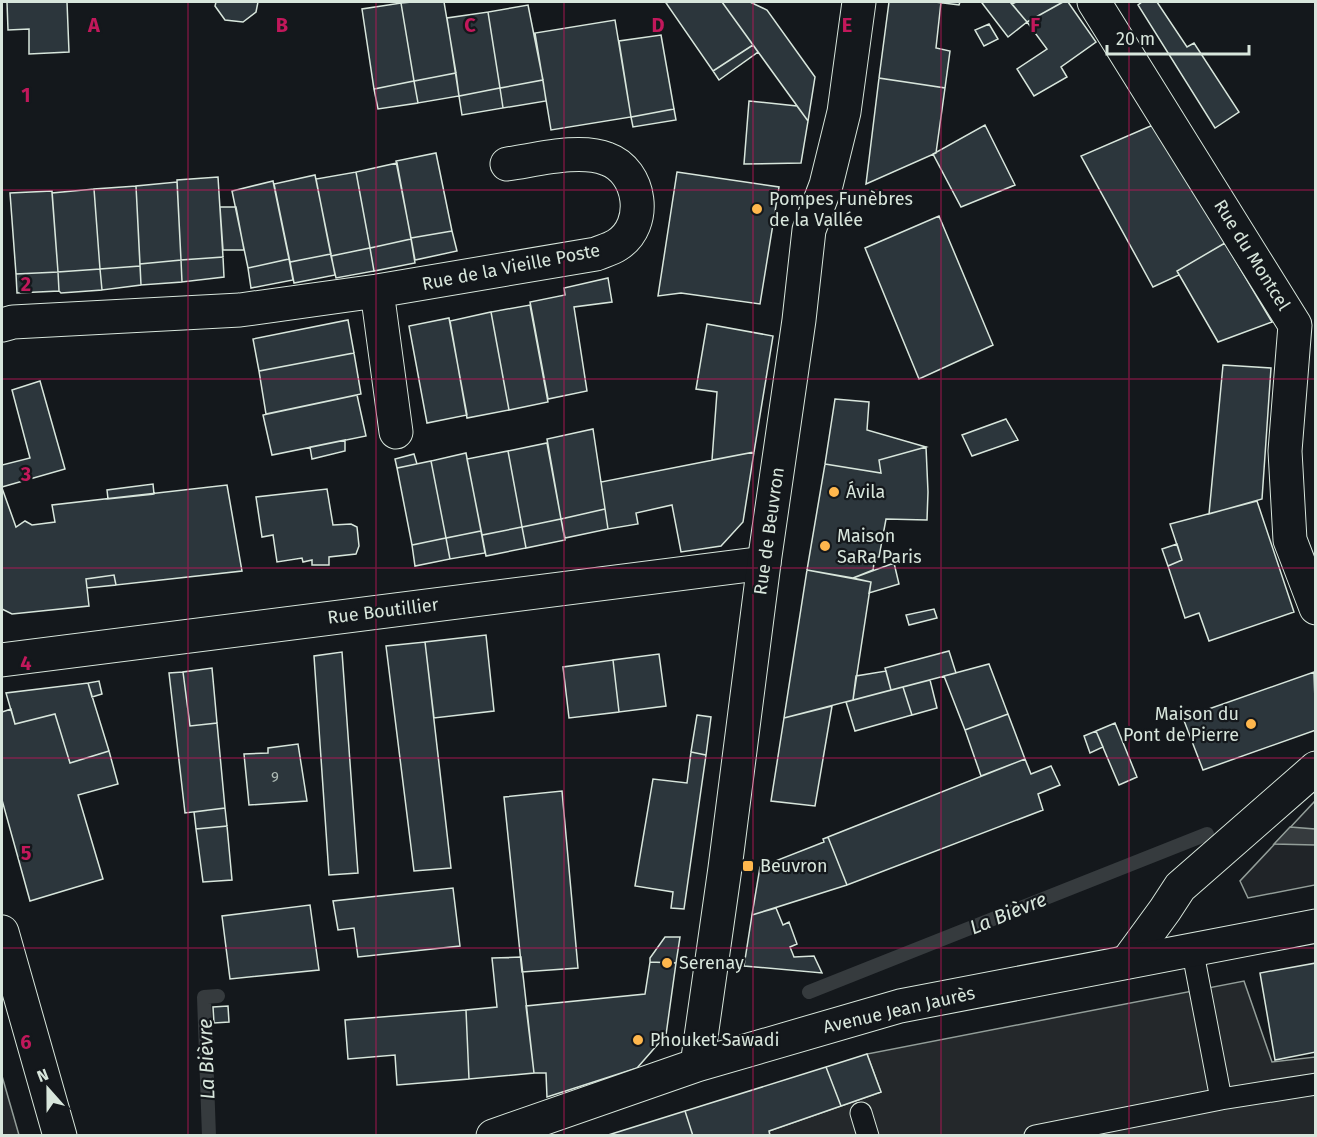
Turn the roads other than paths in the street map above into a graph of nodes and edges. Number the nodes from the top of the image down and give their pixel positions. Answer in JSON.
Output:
{"nodes":[{"id":1,"x":859,"y":2,"type":"edge"},
{"id":2,"x":1094,"y":2,"type":"edge"},
{"id":3,"x":507,"y":164,"type":"dead end"},
{"id":4,"x":377,"y":291,"type":"junction"},
{"id":5,"x":2,"y":325,"type":"edge"},
{"id":6,"x":396,"y":432,"type":"dead end"},
{"id":7,"x":764,"y":563,"type":"junction"},
{"id":8,"x":1316,"y":608,"type":"edge"},
{"id":9,"x":2,"y":660,"type":"edge"},
{"id":10,"x":1316,"y":768,"type":"edge"},
{"id":11,"x":1316,"y":926,"type":"edge"},
{"id":12,"x":2,"y":932,"type":"edge"},
{"id":13,"x":1192,"y":948,"type":"junction"},
{"id":14,"x":1127,"y":962,"type":"junction"},
{"id":15,"x":697,"y":1065,"type":"junction"},
{"id":16,"x":1316,"y":1083,"type":"edge"},
{"id":17,"x":1221,"y":1099,"type":"junction"},
{"id":18,"x":861,"y":1113,"type":"dead end"},
{"id":19,"x":59,"y":1135,"type":"edge"},
{"id":20,"x":493,"y":1136,"type":"edge"},
{"id":21,"x":868,"y":1136,"type":"edge"},
{"id":22,"x":1035,"y":1136,"type":"edge"}],
"edges":[{"from":1,"to":7,"type":"street","name":"Rue de Beuvron"},
{"from":2,"to":8,"type":"street","name":"Rue du Montcel"},
{"from":3,"to":4,"type":"street","name":"Rue de la Vieille Poste"},
{"from":4,"to":5,"type":"street","name":"Rue de la Vieille Poste"},
{"from":4,"to":6,"type":"street"},
{"from":7,"to":9,"type":"street","name":"Rue Boutillier"},
{"from":7,"to":15,"type":"street","name":"Rue de Beuvron"},
{"from":10,"to":14,"type":"street"},
{"from":11,"to":13,"type":"street","name":"Avenue Jean Jaurès"},
{"from":12,"to":19,"type":"street"},
{"from":13,"to":14,"type":"street","name":"Avenue Jean Jaurès"},
{"from":13,"to":17,"type":"lane"},
{"from":14,"to":15,"type":"street","name":"Avenue Jean Jaurès"},
{"from":15,"to":20,"type":"street","name":"Avenue Jean Jaurès"},
{"from":16,"to":17,"type":"lane"},
{"from":17,"to":22,"type":"lane"},
{"from":18,"to":21,"type":"lane"}]}
